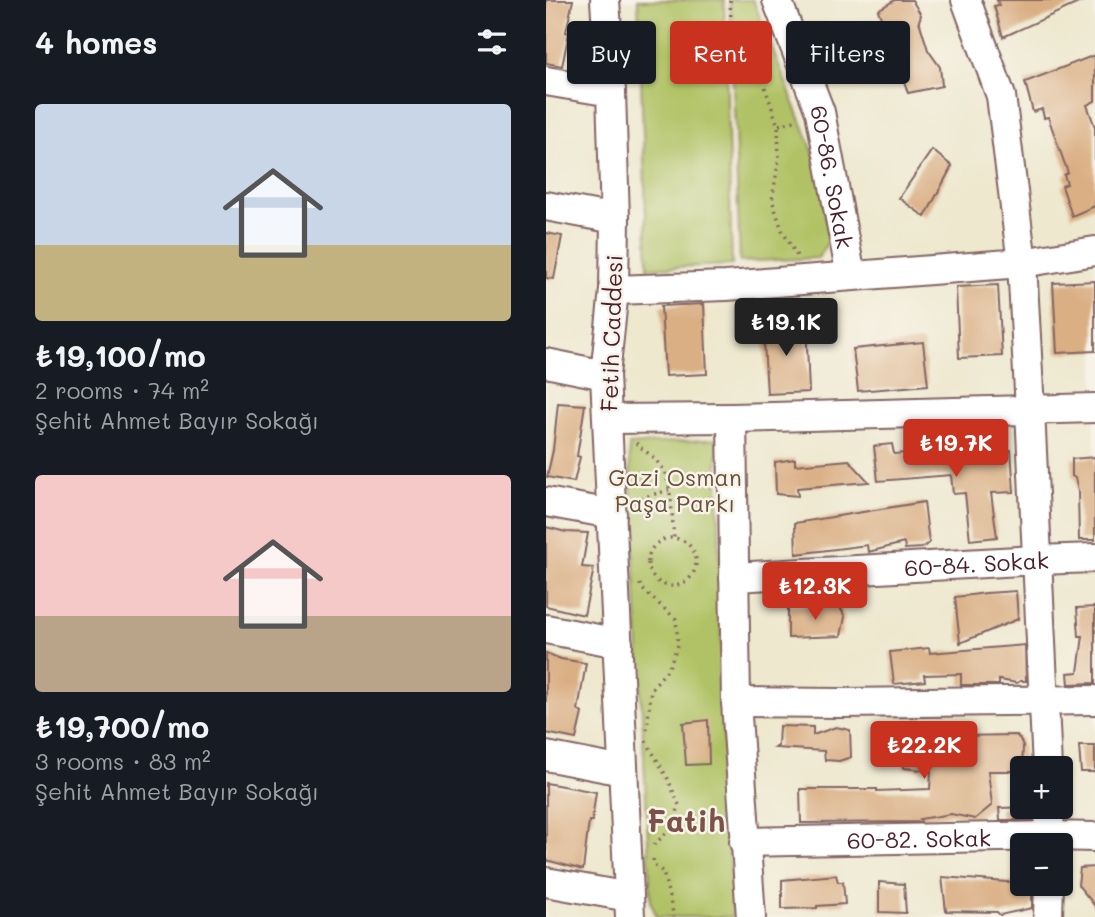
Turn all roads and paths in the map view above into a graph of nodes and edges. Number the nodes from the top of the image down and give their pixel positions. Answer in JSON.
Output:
{"nodes":[{"id":1,"x":605,"y":0,"type":"edge"},
{"id":2,"x":730,"y":0,"type":"edge"},
{"id":3,"x":777,"y":0,"type":"edge"},
{"id":4,"x":966,"y":0,"type":"edge"},
{"id":5,"x":546,"y":81,"type":"edge"},
{"id":6,"x":611,"y":92,"type":"junction"},
{"id":7,"x":546,"y":206,"type":"edge"},
{"id":8,"x":615,"y":219,"type":"junction"},
{"id":9,"x":1095,"y":251,"type":"edge"},
{"id":10,"x":1022,"y":263,"type":"junction"},
{"id":11,"x":851,"y":276,"type":"junction"},
{"id":12,"x":811,"y":279,"type":"junction"},
{"id":13,"x":614,"y":289,"type":"junction"},
{"id":14,"x":546,"y":363,"type":"edge"},
{"id":15,"x":605,"y":374,"type":"junction"},
{"id":16,"x":1095,"y":408,"type":"edge"},
{"id":17,"x":1030,"y":410,"type":"junction"},
{"id":18,"x":732,"y":418,"type":"junction"},
{"id":19,"x":608,"y":419,"type":"junction"},
{"id":20,"x":634,"y":442,"type":"dead end"},
{"id":21,"x":669,"y":489,"type":"junction"},
{"id":22,"x":546,"y":502,"type":"edge"},
{"id":23,"x":622,"y":508,"type":"junction"},
{"id":24,"x":674,"y":538,"type":"junction"},
{"id":25,"x":1095,"y":558,"type":"edge"},
{"id":26,"x":1037,"y":560,"type":"junction"},
{"id":27,"x":636,"y":577,"type":"dead end"},
{"id":28,"x":734,"y":577,"type":"junction"},
{"id":29,"x":546,"y":629,"type":"edge"},
{"id":30,"x":618,"y":643,"type":"junction"},
{"id":31,"x":1095,"y":701,"type":"edge"},
{"id":32,"x":736,"y":702,"type":"junction"},
{"id":33,"x":1043,"y":702,"type":"junction"},
{"id":34,"x":1046,"y":756,"type":"edge"},
{"id":35,"x":546,"y":757,"type":"edge"},
{"id":36,"x":623,"y":771,"type":"junction"},
{"id":37,"x":1095,"y":837,"type":"edge"},
{"id":38,"x":1073,"y":838,"type":"edge"},
{"id":39,"x":1010,"y":840,"type":"edge"},
{"id":40,"x":744,"y":842,"type":"junction"},
{"id":41,"x":546,"y":882,"type":"edge"},
{"id":42,"x":1049,"y":896,"type":"edge"},
{"id":43,"x":629,"y":907,"type":"edge"},
{"id":44,"x":674,"y":917,"type":"edge"},
{"id":45,"x":751,"y":917,"type":"edge"},
{"id":46,"x":1048,"y":917,"type":"edge"}],
"edges":[{"from":1,"to":6,"type":"street","name":"Fetih Caddesi"},
{"from":2,"to":12,"type":"path"},
{"from":3,"to":11,"type":"street","name":"60-86. Sokak"},
{"from":4,"to":10,"type":"street"},
{"from":5,"to":6,"type":"street"},
{"from":6,"to":8,"type":"street","name":"Fetih Caddesi"},
{"from":7,"to":8,"type":"street"},
{"from":8,"to":13,"type":"street","name":"Fetih Caddesi"},
{"from":9,"to":10,"type":"street"},
{"from":10,"to":11,"type":"street"},
{"from":10,"to":17,"type":"street"},
{"from":11,"to":12,"type":"street"},
{"from":12,"to":13,"type":"street"},
{"from":13,"to":15,"type":"street","name":"Fetih Caddesi"},
{"from":14,"to":15,"type":"street"},
{"from":15,"to":19,"type":"street","name":"Fetih Caddesi"},
{"from":16,"to":17,"type":"street"},
{"from":17,"to":18,"type":"street"},
{"from":17,"to":26,"type":"street"},
{"from":18,"to":19,"type":"street"},
{"from":18,"to":28,"type":"street"},
{"from":19,"to":23,"type":"street","name":"Fetih Caddesi"},
{"from":20,"to":21,"type":"path"},
{"from":21,"to":23,"type":"path"},
{"from":21,"to":24,"type":"path"},
{"from":22,"to":23,"type":"street"},
{"from":23,"to":30,"type":"street","name":"Fetih Caddesi"},
{"from":24,"to":24,"type":"path"},
{"from":25,"to":26,"type":"street","name":"60-84. Sokak"},
{"from":26,"to":28,"type":"street","name":"60-84. Sokak"},
{"from":26,"to":33,"type":"street"},
{"from":27,"to":44,"type":"path"},
{"from":28,"to":32,"type":"street"},
{"from":29,"to":30,"type":"street"},
{"from":30,"to":36,"type":"street","name":"Fetih Caddesi"},
{"from":31,"to":33,"type":"street"},
{"from":32,"to":33,"type":"street"},
{"from":32,"to":40,"type":"street"},
{"from":33,"to":34,"type":"street"},
{"from":35,"to":36,"type":"street"},
{"from":36,"to":43,"type":"street","name":"Fetih Caddesi"},
{"from":37,"to":38,"type":"street","name":"60-82. Sokak"},
{"from":39,"to":40,"type":"street","name":"60-82. Sokak"},
{"from":40,"to":45,"type":"street"},
{"from":41,"to":43,"type":"street"},
{"from":42,"to":46,"type":"street"}]}
